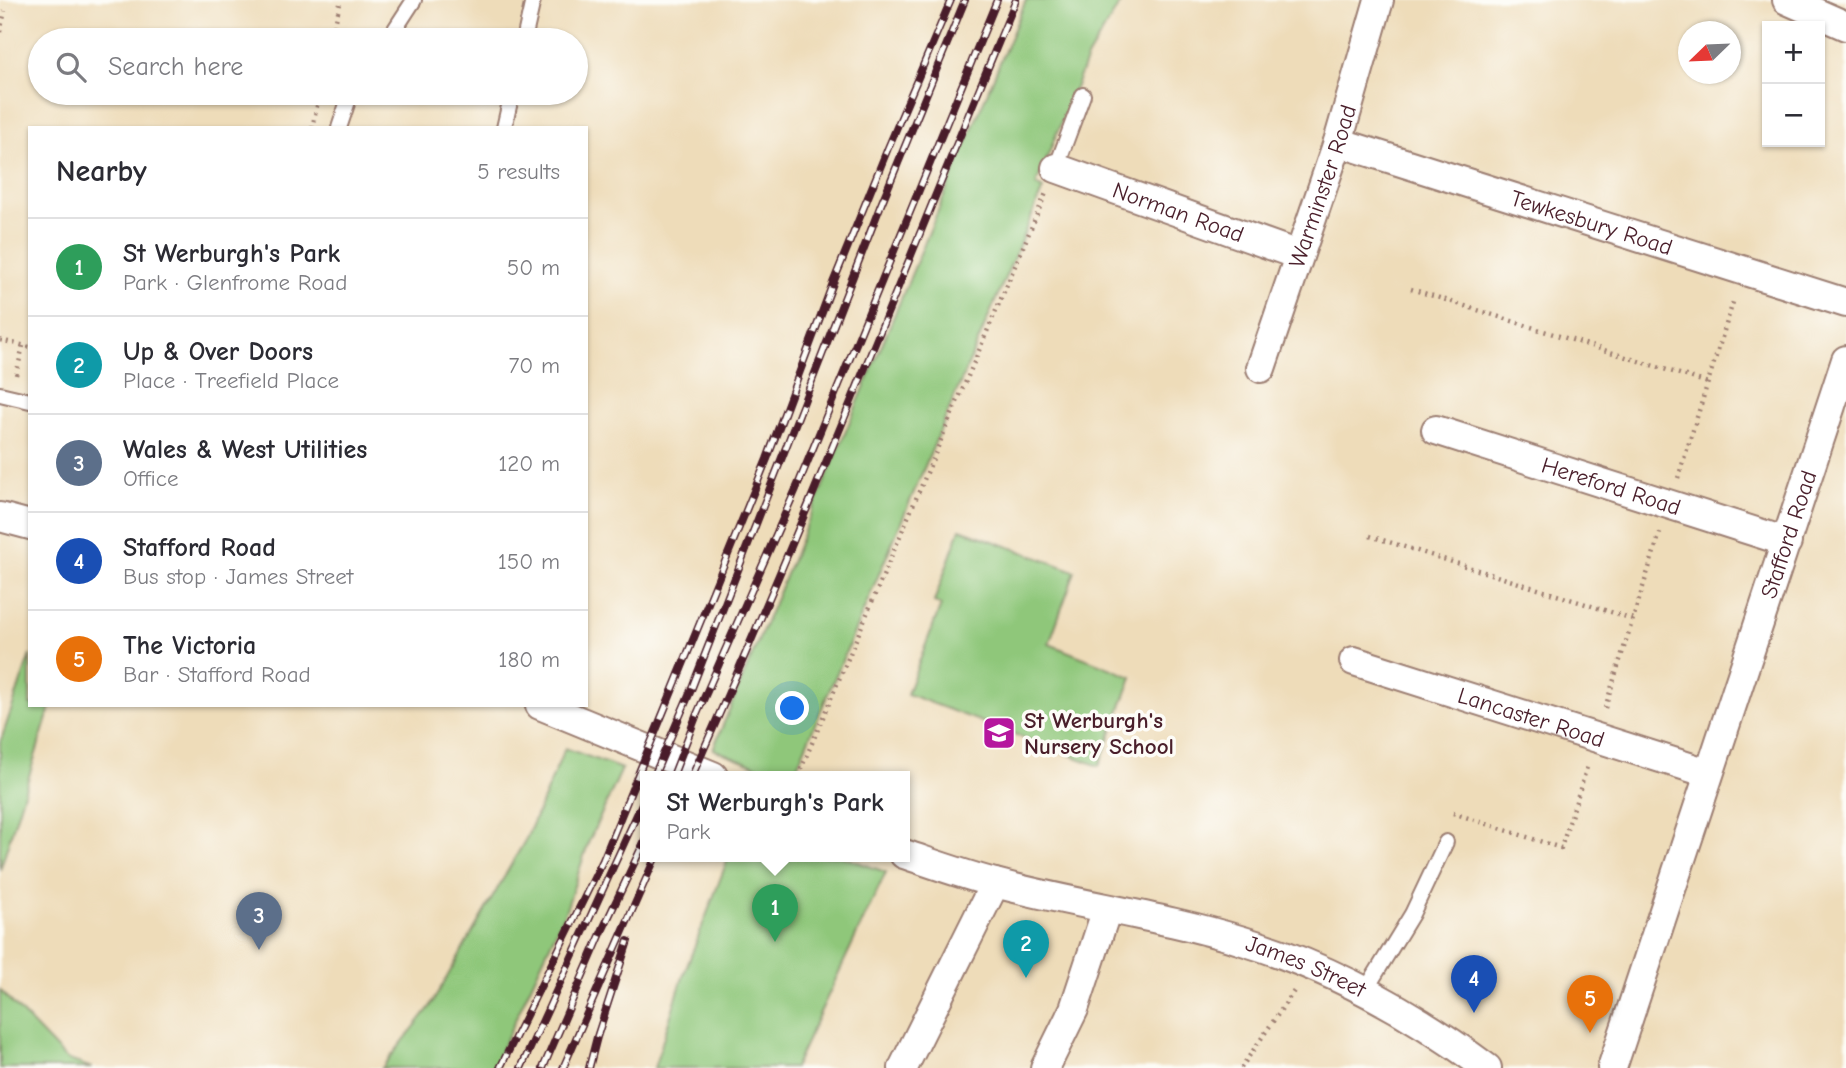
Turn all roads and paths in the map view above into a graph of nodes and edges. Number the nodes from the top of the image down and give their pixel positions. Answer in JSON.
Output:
{"nodes":[{"id":1,"x":341,"y":0,"type":"edge"},
{"id":2,"x":414,"y":0,"type":"edge"},
{"id":3,"x":533,"y":0,"type":"edge"},
{"id":4,"x":1379,"y":0,"type":"edge"},
{"id":5,"x":1787,"y":0,"type":"edge"},
{"id":6,"x":5,"y":11,"type":"dead end"},
{"id":7,"x":1846,"y":26,"type":"edge"},
{"id":8,"x":334,"y":28,"type":"edge"},
{"id":9,"x":396,"y":28,"type":"edge"},
{"id":10,"x":527,"y":28,"type":"edge"},
{"id":11,"x":0,"y":32,"type":"edge"},
{"id":12,"x":1083,"y":95,"type":"dead end"},
{"id":13,"x":317,"y":105,"type":"edge"},
{"id":14,"x":347,"y":105,"type":"edge"},
{"id":15,"x":509,"y":105,"type":"edge"},
{"id":16,"x":312,"y":126,"type":"edge"},
{"id":17,"x":340,"y":126,"type":"edge"},
{"id":18,"x":504,"y":126,"type":"edge"},
{"id":19,"x":1338,"y":142,"type":"junction"},
{"id":20,"x":1056,"y":168,"type":"junction"},
{"id":21,"x":1298,"y":255,"type":"junction"},
{"id":22,"x":1743,"y":270,"type":"junction"},
{"id":23,"x":1411,"y":289,"type":"dead end"},
{"id":24,"x":1846,"y":303,"type":"edge"},
{"id":25,"x":0,"y":340,"type":"edge"},
{"id":26,"x":23,"y":346,"type":"junction"},
{"id":27,"x":28,"y":347,"type":"edge"},
{"id":28,"x":1846,"y":360,"type":"edge"},
{"id":29,"x":1261,"y":368,"type":"dead end"},
{"id":30,"x":15,"y":381,"type":"dead end"},
{"id":31,"x":1708,"y":383,"type":"junction"},
{"id":32,"x":0,"y":394,"type":"edge"},
{"id":33,"x":28,"y":401,"type":"edge"},
{"id":34,"x":1436,"y":430,"type":"dead end"},
{"id":35,"x":1669,"y":505,"type":"junction"},
{"id":36,"x":0,"y":517,"type":"edge"},
{"id":37,"x":28,"y":525,"type":"edge"},
{"id":38,"x":1370,"y":536,"type":"dead end"},
{"id":39,"x":1787,"y":542,"type":"junction"},
{"id":40,"x":1633,"y":619,"type":"junction"},
{"id":41,"x":1354,"y":661,"type":"dead end"},
{"id":42,"x":545,"y":707,"type":"edge"},
{"id":43,"x":1596,"y":738,"type":"junction"},
{"id":44,"x":701,"y":771,"type":"edge"},
{"id":45,"x":800,"y":771,"type":"edge"},
{"id":46,"x":1708,"y":773,"type":"junction"},
{"id":47,"x":1453,"y":813,"type":"dead end"},
{"id":48,"x":1446,"y":842,"type":"dead end"},
{"id":49,"x":910,"y":856,"type":"edge"},
{"id":50,"x":995,"y":883,"type":"junction"},
{"id":51,"x":1107,"y":909,"type":"junction"},
{"id":52,"x":1312,"y":965,"type":"junction"},
{"id":53,"x":1365,"y":991,"type":"junction"},
{"id":54,"x":903,"y":1068,"type":"edge"},
{"id":55,"x":1045,"y":1068,"type":"edge"},
{"id":56,"x":1241,"y":1068,"type":"edge"},
{"id":57,"x":1487,"y":1068,"type":"edge"},
{"id":58,"x":1612,"y":1068,"type":"edge"}],
"edges":[{"from":1,"to":8,"type":"path"},
{"from":2,"to":9,"type":"lane"},
{"from":3,"to":10,"type":"lane"},
{"from":4,"to":19,"type":"street","name":"Warminster Road"},
{"from":5,"to":7,"type":"street"},
{"from":6,"to":11,"type":"path"},
{"from":12,"to":20,"type":"lane"},
{"from":13,"to":16,"type":"path"},
{"from":14,"to":17,"type":"lane"},
{"from":15,"to":18,"type":"lane"},
{"from":19,"to":21,"type":"street","name":"Warminster Road"},
{"from":19,"to":22,"type":"street","name":"Tewkesbury Road"},
{"from":20,"to":21,"type":"street","name":"Norman Road"},
{"from":20,"to":45,"type":"path"},
{"from":21,"to":29,"type":"street","name":"Warminster Road"},
{"from":22,"to":24,"type":"street","name":"Tewkesbury Road"},
{"from":22,"to":31,"type":"path"},
{"from":23,"to":31,"type":"path"},
{"from":25,"to":26,"type":"path"},
{"from":26,"to":27,"type":"path"},
{"from":26,"to":30,"type":"path"},
{"from":28,"to":39,"type":"street","name":"Stafford Road"},
{"from":31,"to":35,"type":"path"},
{"from":32,"to":33,"type":"lane"},
{"from":34,"to":35,"type":"street","name":"Hereford Road"},
{"from":35,"to":39,"type":"street","name":"Hereford Road"},
{"from":35,"to":40,"type":"path"},
{"from":36,"to":37,"type":"street"},
{"from":38,"to":40,"type":"path"},
{"from":39,"to":46,"type":"street","name":"Stafford Road"},
{"from":40,"to":43,"type":"path"},
{"from":41,"to":43,"type":"street","name":"Lancaster Road"},
{"from":42,"to":44,"type":"street"},
{"from":43,"to":46,"type":"street","name":"Lancaster Road"},
{"from":43,"to":47,"type":"path"},
{"from":46,"to":58,"type":"street","name":"Stafford Road"},
{"from":48,"to":53,"type":"lane"},
{"from":49,"to":50,"type":"street","name":"James Street"},
{"from":50,"to":51,"type":"street","name":"James Street"},
{"from":50,"to":54,"type":"street"},
{"from":51,"to":52,"type":"street","name":"James Street"},
{"from":51,"to":55,"type":"street"},
{"from":52,"to":53,"type":"street","name":"James Street"},
{"from":52,"to":56,"type":"path"},
{"from":53,"to":57,"type":"street","name":"James Street"}]}
